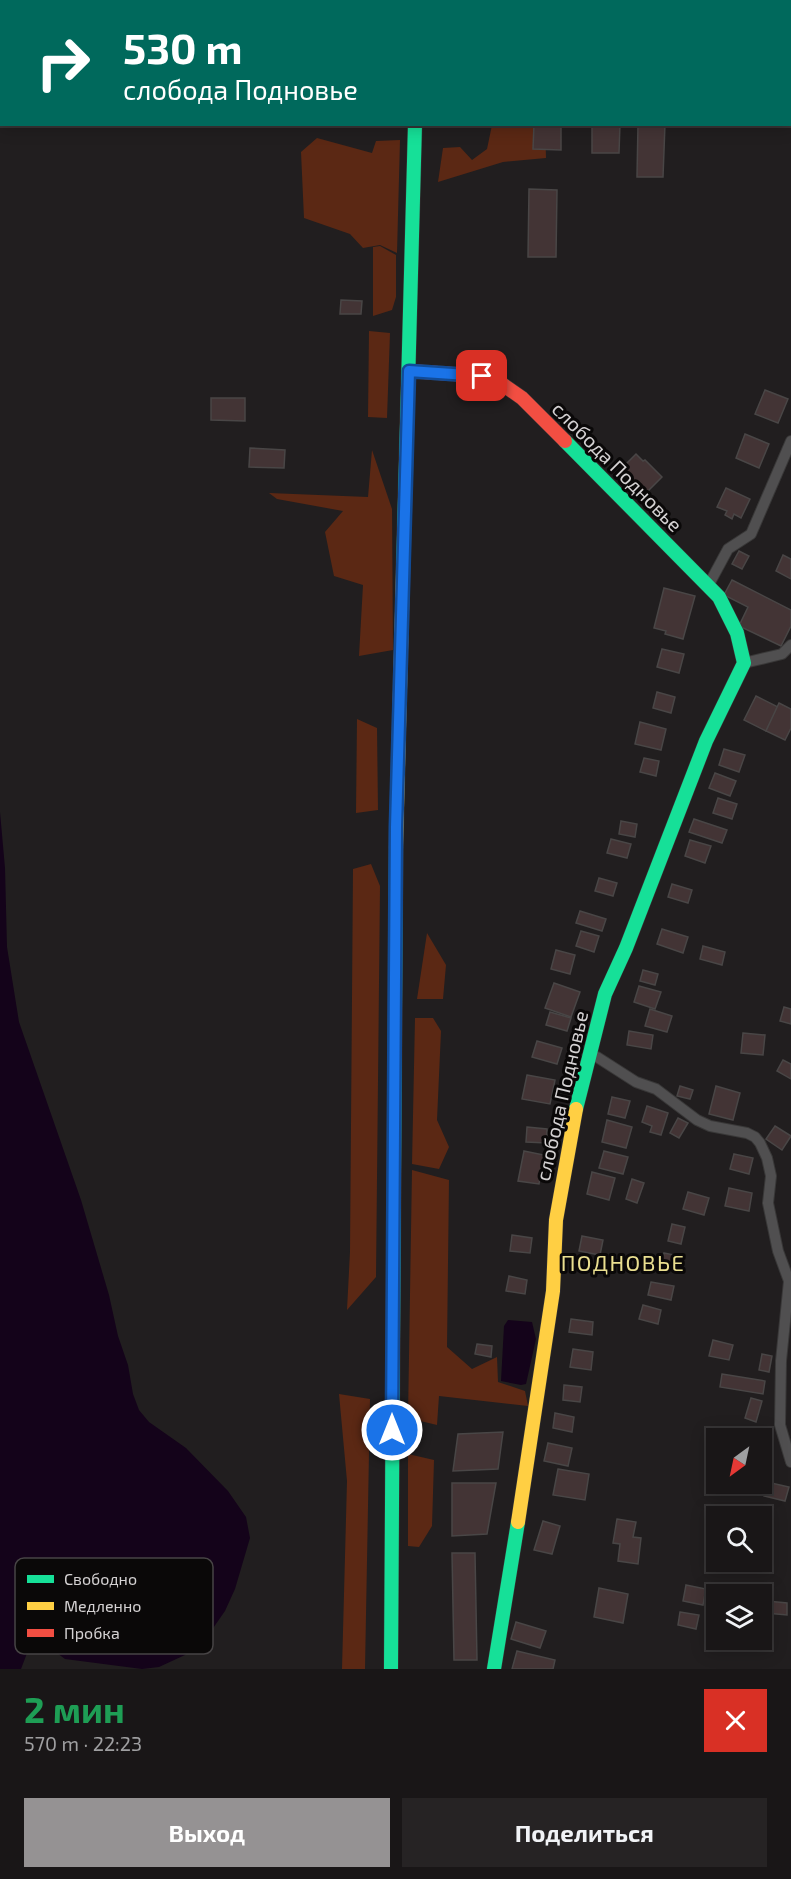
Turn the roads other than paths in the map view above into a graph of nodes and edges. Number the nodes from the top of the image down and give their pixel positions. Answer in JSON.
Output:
{"nodes":[{"id":1,"x":415,"y":126,"type":"edge"},
{"id":2,"x":409,"y":371,"type":"junction"},
{"id":3,"x":791,"y":441,"type":"edge"},
{"id":4,"x":708,"y":586,"type":"junction"},
{"id":5,"x":791,"y":645,"type":"edge"},
{"id":6,"x":787,"y":656,"type":"edge"},
{"id":7,"x":744,"y":663,"type":"junction"},
{"id":8,"x":589,"y":1055,"type":"junction"},
{"id":9,"x":791,"y":1462,"type":"edge"},
{"id":10,"x":391,"y":1669,"type":"edge"},
{"id":11,"x":494,"y":1669,"type":"edge"}],
"edges":[{"from":1,"to":2,"type":"street"},
{"from":2,"to":4,"type":"street","name":"слобода Подновье"},
{"from":2,"to":10,"type":"street"},
{"from":3,"to":4,"type":"street"},
{"from":4,"to":7,"type":"street","name":"слобода Подновье"},
{"from":5,"to":6,"type":"street"},
{"from":6,"to":7,"type":"street"},
{"from":7,"to":8,"type":"street","name":"слобода Подновье"},
{"from":8,"to":9,"type":"street"},
{"from":8,"to":11,"type":"street","name":"слобода Подновье"}]}
